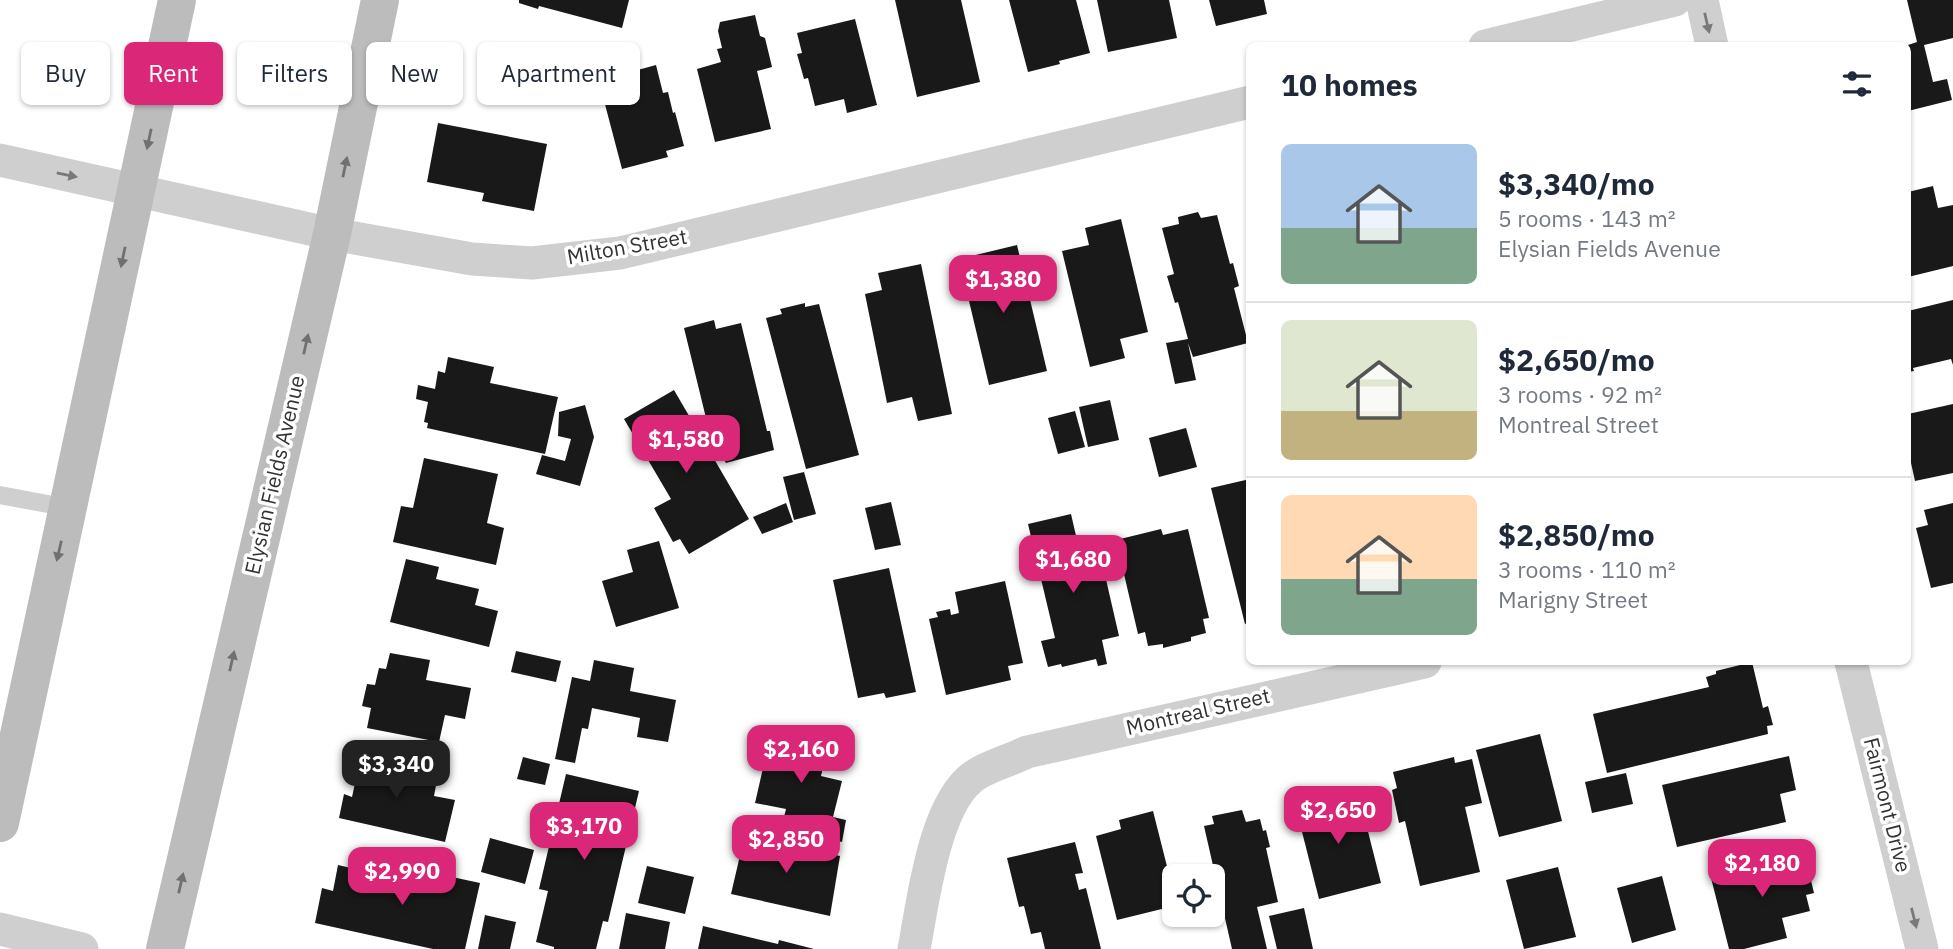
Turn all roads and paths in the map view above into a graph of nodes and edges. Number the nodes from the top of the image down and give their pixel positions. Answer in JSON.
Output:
{"nodes":[{"id":1,"x":177,"y":0,"type":"edge"},
{"id":2,"x":380,"y":0,"type":"edge"},
{"id":3,"x":1675,"y":0,"type":"edge"},
{"id":4,"x":1702,"y":0,"type":"edge"},
{"id":5,"x":1502,"y":42,"type":"edge"},
{"id":6,"x":1711,"y":42,"type":"edge"},
{"id":7,"x":1246,"y":103,"type":"edge"},
{"id":8,"x":0,"y":160,"type":"edge"},
{"id":9,"x":138,"y":190,"type":"junction"},
{"id":10,"x":332,"y":234,"type":"junction"},
{"id":11,"x":0,"y":495,"type":"edge"},
{"id":12,"x":69,"y":508,"type":"junction"},
{"id":13,"x":1412,"y":665,"type":"edge"},
{"id":14,"x":1852,"y":665,"type":"edge"},
{"id":15,"x":9,"y":734,"type":"edge"},
{"id":16,"x":0,"y":823,"type":"edge"},
{"id":17,"x":0,"y":929,"type":"edge"},
{"id":18,"x":82,"y":949,"type":"edge"},
{"id":19,"x":166,"y":949,"type":"edge"},
{"id":20,"x":914,"y":949,"type":"edge"},
{"id":21,"x":1922,"y":949,"type":"edge"}],
"edges":[{"from":1,"to":9,"type":"main road","one_way":true},
{"from":10,"to":2,"type":"main road","name":"Elysian Fields Avenue","one_way":true},
{"from":3,"to":5,"type":"street"},
{"from":4,"to":6,"type":"street","one_way":true},
{"from":7,"to":10,"type":"street","name":"Milton Street"},
{"from":8,"to":9,"type":"street","name":"Milton Street","one_way":true},
{"from":9,"to":10,"type":"street","name":"Milton Street"},
{"from":9,"to":12,"type":"main road","one_way":true},
{"from":19,"to":10,"type":"main road","name":"Elysian Fields Avenue","one_way":true},
{"from":11,"to":12,"type":"lane"},
{"from":12,"to":15,"type":"main road","one_way":true},
{"from":13,"to":20,"type":"street","name":"Montreal Street"},
{"from":14,"to":21,"type":"street","name":"Fairmont Drive","one_way":true},
{"from":15,"to":16,"type":"main road"},
{"from":17,"to":18,"type":"street"}]}
